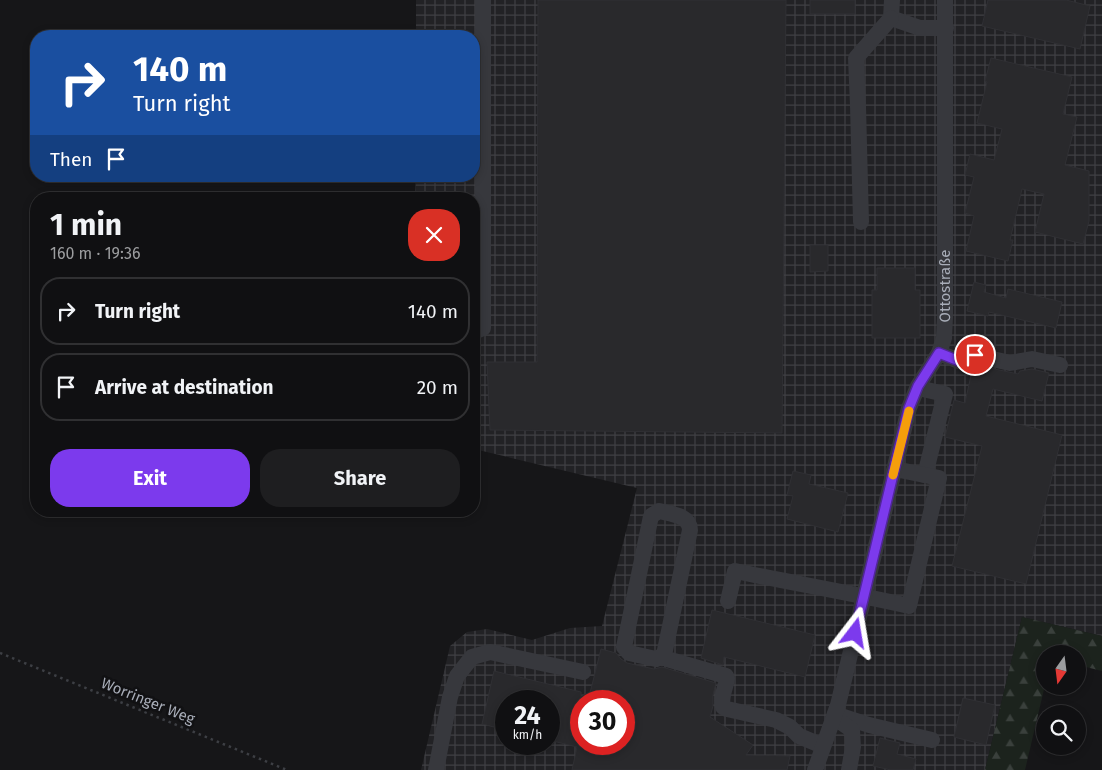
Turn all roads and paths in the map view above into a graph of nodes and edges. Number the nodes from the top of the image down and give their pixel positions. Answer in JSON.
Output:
{"nodes":[{"id":1,"x":483,"y":0,"type":"edge"},
{"id":2,"x":892,"y":0,"type":"edge"},
{"id":3,"x":946,"y":0,"type":"edge"},
{"id":4,"x":891,"y":18,"type":"junction"},
{"id":5,"x":946,"y":28,"type":"junction"},
{"id":6,"x":861,"y":222,"type":"dead end"},
{"id":7,"x":480,"y":329,"type":"edge"},
{"id":8,"x":939,"y":353,"type":"junction"},
{"id":9,"x":1060,"y":365,"type":"dead end"},
{"id":10,"x":918,"y":388,"type":"junction"},
{"id":11,"x":895,"y":469,"type":"junction"},
{"id":12,"x":925,"y":476,"type":"junction"},
{"id":13,"x":864,"y":596,"type":"junction"},
{"id":14,"x":728,"y":601,"type":"dead end"},
{"id":15,"x":0,"y":652,"type":"edge"},
{"id":16,"x":664,"y":656,"type":"junction"},
{"id":17,"x":583,"y":672,"type":"dead end"},
{"id":18,"x":835,"y":712,"type":"junction"},
{"id":19,"x":932,"y":740,"type":"dead end"},
{"id":20,"x":823,"y":746,"type":"junction"},
{"id":21,"x":287,"y":770,"type":"edge"},
{"id":22,"x":436,"y":770,"type":"edge"},
{"id":23,"x":815,"y":770,"type":"edge"},
{"id":24,"x":849,"y":770,"type":"edge"}],
"edges":[{"from":1,"to":7,"type":"street"},
{"from":2,"to":4,"type":"street"},
{"from":3,"to":5,"type":"street","name":"Ottostraße"},
{"from":4,"to":5,"type":"street"},
{"from":4,"to":6,"type":"street"},
{"from":5,"to":8,"type":"street","name":"Ottostraße"},
{"from":8,"to":9,"type":"street"},
{"from":8,"to":10,"type":"street","name":"Ottostraße"},
{"from":10,"to":11,"type":"street","name":"Ottostraße"},
{"from":10,"to":12,"type":"street"},
{"from":11,"to":12,"type":"street"},
{"from":11,"to":13,"type":"street","name":"Ottostraße"},
{"from":12,"to":13,"type":"street"},
{"from":13,"to":14,"type":"street"},
{"from":13,"to":18,"type":"street","name":"Ottostraße"},
{"from":15,"to":21,"type":"path","name":"Worringer Weg"},
{"from":16,"to":16,"type":"street"},
{"from":16,"to":20,"type":"street"},
{"from":17,"to":22,"type":"street"},
{"from":18,"to":19,"type":"street"},
{"from":18,"to":20,"type":"street","name":"Ottostraße"},
{"from":18,"to":24,"type":"street"},
{"from":20,"to":23,"type":"street","name":"Ottostraße"}]}
